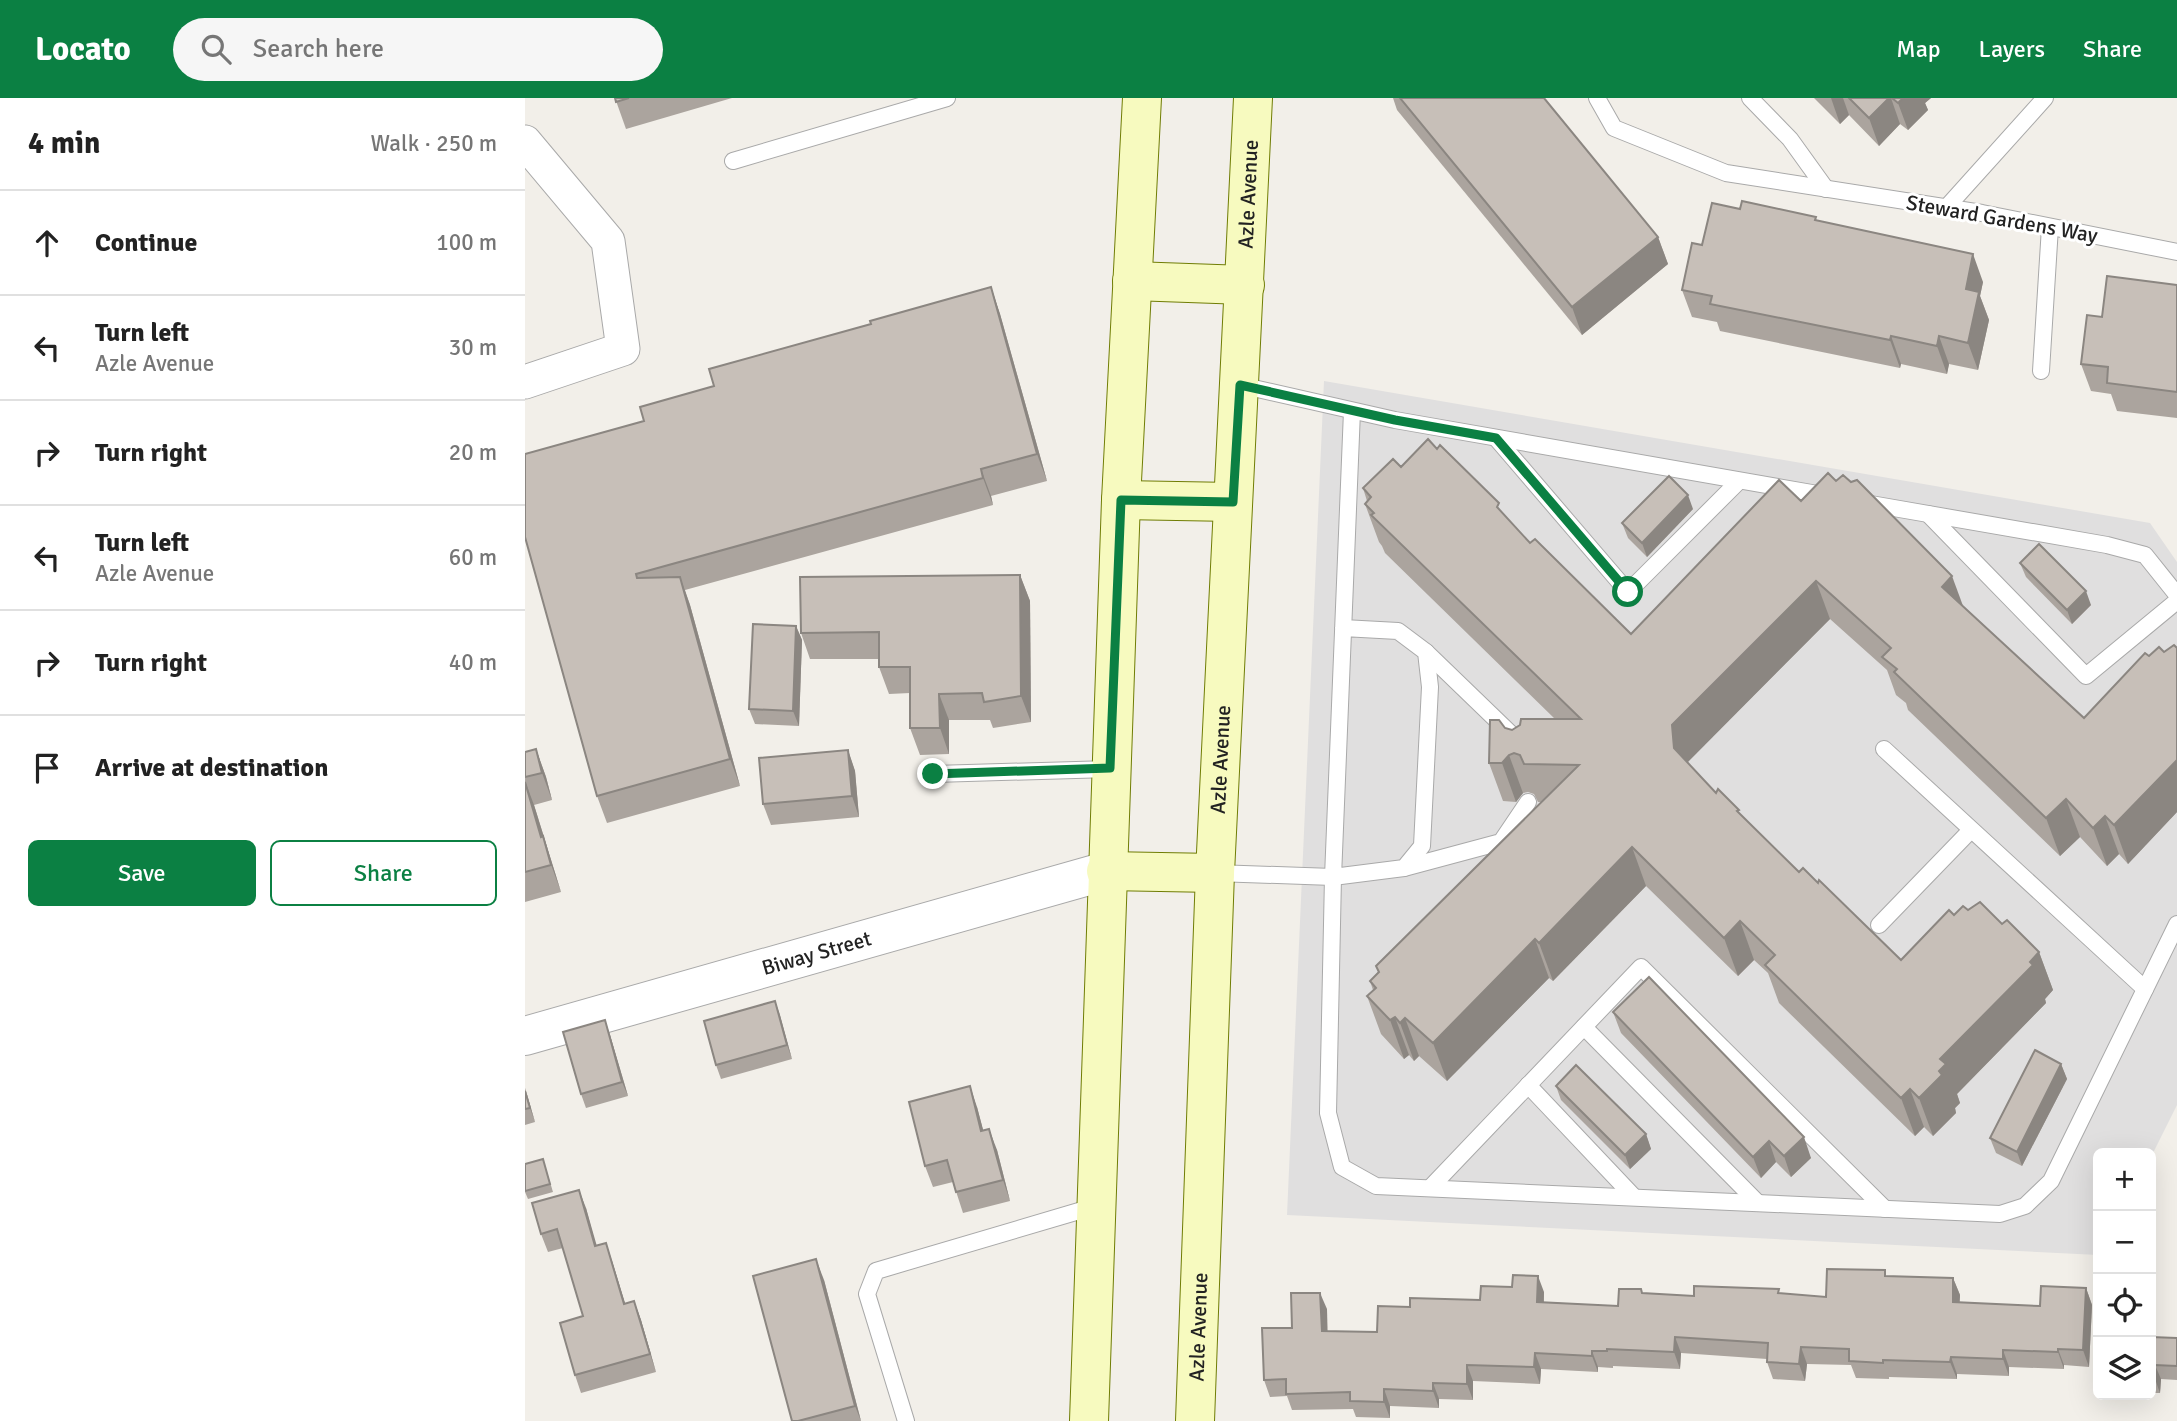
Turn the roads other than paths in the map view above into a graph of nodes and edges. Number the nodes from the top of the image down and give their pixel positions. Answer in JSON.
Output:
{"nodes":[{"id":1,"x":947,"y":98,"type":"edge"},
{"id":2,"x":1142,"y":98,"type":"edge"},
{"id":3,"x":1252,"y":98,"type":"edge"},
{"id":4,"x":1597,"y":98,"type":"edge"},
{"id":5,"x":1749,"y":98,"type":"edge"},
{"id":6,"x":2045,"y":98,"type":"edge"},
{"id":7,"x":525,"y":142,"type":"edge"},
{"id":8,"x":733,"y":161,"type":"dead end"},
{"id":9,"x":1826,"y":189,"type":"junction"},
{"id":10,"x":1946,"y":208,"type":"junction"},
{"id":11,"x":2050,"y":227,"type":"junction"},
{"id":12,"x":2177,"y":251,"type":"edge"},
{"id":13,"x":1132,"y":281,"type":"junction"},
{"id":14,"x":1245,"y":285,"type":"junction"},
{"id":15,"x":2041,"y":371,"type":"dead end"},
{"id":16,"x":525,"y":382,"type":"edge"},
{"id":17,"x":1240,"y":385,"type":"junction"},
{"id":18,"x":1352,"y":411,"type":"junction"},
{"id":19,"x":1496,"y":438,"type":"junction"},
{"id":20,"x":1739,"y":481,"type":"junction"},
{"id":21,"x":1121,"y":500,"type":"junction"},
{"id":22,"x":1233,"y":502,"type":"junction"},
{"id":23,"x":1928,"y":514,"type":"junction"},
{"id":24,"x":2177,"y":595,"type":"edge"},
{"id":25,"x":2177,"y":601,"type":"edge"},
{"id":26,"x":1343,"y":628,"type":"junction"},
{"id":27,"x":1426,"y":652,"type":"junction"},
{"id":28,"x":1518,"y":746,"type":"edge"},
{"id":29,"x":1884,"y":749,"type":"dead end"},
{"id":30,"x":1110,"y":768,"type":"junction"},
{"id":31,"x":933,"y":774,"type":"dead end"},
{"id":32,"x":1528,"y":802,"type":"edge"},
{"id":33,"x":1971,"y":830,"type":"junction"},
{"id":34,"x":1404,"y":868,"type":"junction"},
{"id":35,"x":1106,"y":871,"type":"junction"},
{"id":36,"x":1215,"y":873,"type":"junction"},
{"id":37,"x":1333,"y":877,"type":"junction"},
{"id":38,"x":2177,"y":924,"type":"edge"},
{"id":39,"x":1879,"y":925,"type":"dead end"},
{"id":40,"x":2145,"y":989,"type":"junction"},
{"id":41,"x":1584,"y":1027,"type":"junction"},
{"id":42,"x":525,"y":1036,"type":"edge"},
{"id":43,"x":1528,"y":1085,"type":"junction"},
{"id":44,"x":1430,"y":1188,"type":"junction"},
{"id":45,"x":1634,"y":1197,"type":"junction"},
{"id":46,"x":1758,"y":1203,"type":"junction"},
{"id":47,"x":1096,"y":1206,"type":"junction"},
{"id":48,"x":1885,"y":1209,"type":"junction"},
{"id":49,"x":906,"y":1421,"type":"edge"},
{"id":50,"x":1089,"y":1421,"type":"edge"},
{"id":51,"x":1195,"y":1421,"type":"edge"}],
"edges":[{"from":1,"to":8,"type":"lane"},
{"from":2,"to":13,"type":"main road"},
{"from":3,"to":14,"type":"main road","name":"Azle Avenue"},
{"from":4,"to":9,"type":"lane","name":"Steward Gardens Way"},
{"from":5,"to":9,"type":"lane"},
{"from":6,"to":10,"type":"lane"},
{"from":7,"to":16,"type":"street"},
{"from":9,"to":10,"type":"lane","name":"Steward Gardens Way"},
{"from":10,"to":11,"type":"lane","name":"Steward Gardens Way"},
{"from":11,"to":12,"type":"lane","name":"Steward Gardens Way"},
{"from":11,"to":15,"type":"lane"},
{"from":13,"to":14,"type":"main road"},
{"from":13,"to":21,"type":"main road"},
{"from":14,"to":17,"type":"main road","name":"Azle Avenue"},
{"from":17,"to":18,"type":"lane"},
{"from":17,"to":22,"type":"main road","name":"Azle Avenue"},
{"from":18,"to":19,"type":"lane"},
{"from":18,"to":26,"type":"lane"},
{"from":19,"to":20,"type":"lane"},
{"from":19,"to":20,"type":"lane"},
{"from":20,"to":23,"type":"lane"},
{"from":21,"to":22,"type":"main road"},
{"from":21,"to":30,"type":"main road"},
{"from":22,"to":36,"type":"main road","name":"Azle Avenue"},
{"from":23,"to":24,"type":"lane"},
{"from":23,"to":25,"type":"lane"},
{"from":26,"to":27,"type":"lane"},
{"from":26,"to":37,"type":"lane"},
{"from":27,"to":28,"type":"lane"},
{"from":27,"to":34,"type":"lane"},
{"from":29,"to":33,"type":"lane"},
{"from":30,"to":31,"type":"lane"},
{"from":30,"to":35,"type":"main road"},
{"from":32,"to":34,"type":"lane"},
{"from":33,"to":39,"type":"lane"},
{"from":33,"to":40,"type":"lane"},
{"from":34,"to":37,"type":"lane"},
{"from":35,"to":36,"type":"main road"},
{"from":35,"to":42,"type":"street","name":"Biway Street"},
{"from":35,"to":47,"type":"main road"},
{"from":36,"to":37,"type":"lane"},
{"from":36,"to":51,"type":"main road","name":"Azle Avenue"},
{"from":37,"to":44,"type":"lane"},
{"from":38,"to":40,"type":"lane"},
{"from":40,"to":48,"type":"lane"},
{"from":41,"to":43,"type":"lane"},
{"from":41,"to":46,"type":"lane"},
{"from":41,"to":48,"type":"lane"},
{"from":43,"to":44,"type":"lane"},
{"from":43,"to":45,"type":"lane"},
{"from":44,"to":45,"type":"lane"},
{"from":45,"to":46,"type":"lane"},
{"from":46,"to":48,"type":"lane"},
{"from":47,"to":49,"type":"lane"},
{"from":47,"to":50,"type":"main road"}]}
